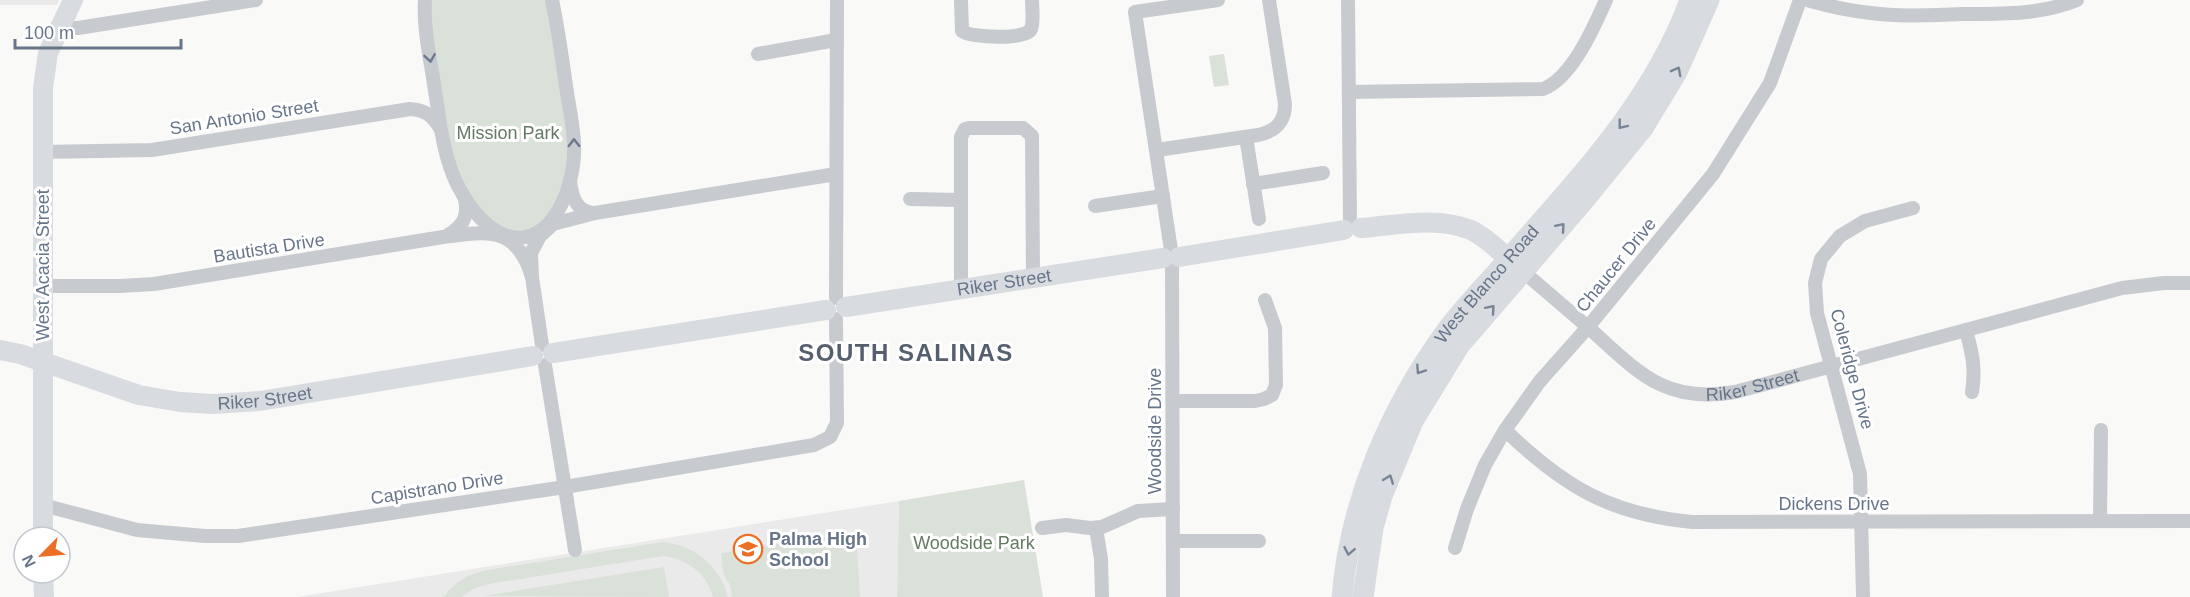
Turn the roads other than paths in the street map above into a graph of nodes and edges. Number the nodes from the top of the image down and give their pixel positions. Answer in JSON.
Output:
{"nodes":[{"id":1,"x":73,"y":0,"type":"edge"},
{"id":2,"x":256,"y":0,"type":"edge"},
{"id":3,"x":552,"y":0,"type":"edge"},
{"id":4,"x":837,"y":0,"type":"edge"},
{"id":5,"x":961,"y":0,"type":"edge"},
{"id":6,"x":1032,"y":0,"type":"edge"},
{"id":7,"x":1218,"y":0,"type":"edge"},
{"id":8,"x":1269,"y":0,"type":"edge"},
{"id":9,"x":1348,"y":0,"type":"edge"},
{"id":10,"x":1606,"y":0,"type":"edge"},
{"id":11,"x":1690,"y":0,"type":"edge"},
{"id":12,"x":1709,"y":0,"type":"edge"},
{"id":13,"x":1800,"y":0,"type":"edge"},
{"id":14,"x":1807,"y":0,"type":"edge"},
{"id":15,"x":2077,"y":0,"type":"edge"},
{"id":16,"x":424,"y":2,"type":"edge"},
{"id":17,"x":58,"y":28,"type":"junction"},
{"id":18,"x":836,"y":40,"type":"junction"},
{"id":19,"x":758,"y":54,"type":"dead end"},
{"id":20,"x":434,"y":81,"type":"junction"},
{"id":21,"x":1349,"y":92,"type":"junction"},
{"id":22,"x":410,"y":109,"type":"junction"},
{"id":23,"x":441,"y":130,"type":"junction"},
{"id":24,"x":1246,"y":137,"type":"junction"},
{"id":25,"x":1156,"y":150,"type":"junction"},
{"id":26,"x":42,"y":152,"type":"junction"},
{"id":27,"x":1323,"y":173,"type":"dead end"},
{"id":28,"x":836,"y":174,"type":"junction"},
{"id":29,"x":570,"y":179,"type":"junction"},
{"id":30,"x":1253,"y":184,"type":"junction"},
{"id":31,"x":1163,"y":195,"type":"junction"},
{"id":32,"x":465,"y":199,"type":"junction"},
{"id":33,"x":910,"y":199,"type":"dead end"},
{"id":34,"x":961,"y":200,"type":"junction"},
{"id":35,"x":1095,"y":206,"type":"dead end"},
{"id":36,"x":1913,"y":208,"type":"dead end"},
{"id":37,"x":595,"y":213,"type":"junction"},
{"id":38,"x":1259,"y":219,"type":"dead end"},
{"id":39,"x":1352,"y":226,"type":"junction"},
{"id":40,"x":547,"y":227,"type":"junction"},
{"id":41,"x":499,"y":234,"type":"junction"},
{"id":42,"x":443,"y":237,"type":"junction"},
{"id":43,"x":1171,"y":258,"type":"junction"},
{"id":44,"x":1516,"y":265,"type":"junction"},
{"id":45,"x":532,"y":277,"type":"junction"},
{"id":46,"x":1033,"y":278,"type":"junction"},
{"id":47,"x":2190,"y":283,"type":"edge"},
{"id":48,"x":43,"y":286,"type":"junction"},
{"id":49,"x":961,"y":289,"type":"junction"},
{"id":50,"x":1265,"y":300,"type":"dead end"},
{"id":51,"x":836,"y":308,"type":"junction"},
{"id":52,"x":1588,"y":327,"type":"junction"},
{"id":53,"x":1966,"y":330,"type":"junction"},
{"id":54,"x":0,"y":350,"type":"edge"},
{"id":55,"x":543,"y":355,"type":"junction"},
{"id":56,"x":43,"y":362,"type":"junction"},
{"id":57,"x":1832,"y":367,"type":"junction"},
{"id":58,"x":1972,"y":392,"type":"dead end"},
{"id":59,"x":1173,"y":401,"type":"junction"},
{"id":60,"x":1505,"y":430,"type":"junction"},
{"id":61,"x":2101,"y":430,"type":"dead end"},
{"id":62,"x":565,"y":486,"type":"junction"},
{"id":63,"x":43,"y":505,"type":"junction"},
{"id":64,"x":1173,"y":508,"type":"junction"},
{"id":65,"x":2100,"y":520,"type":"junction"},
{"id":66,"x":2190,"y":521,"type":"edge"},
{"id":67,"x":1863,"y":522,"type":"junction"},
{"id":68,"x":43,"y":525,"type":"edge"},
{"id":69,"x":1042,"y":528,"type":"dead end"},
{"id":70,"x":1096,"y":528,"type":"junction"},
{"id":71,"x":1173,"y":541,"type":"junction"},
{"id":72,"x":1259,"y":541,"type":"dead end"},
{"id":73,"x":1455,"y":548,"type":"dead end"},
{"id":74,"x":575,"y":550,"type":"dead end"},
{"id":75,"x":1102,"y":597,"type":"edge"},
{"id":76,"x":1173,"y":597,"type":"edge"},
{"id":77,"x":1342,"y":597,"type":"edge"},
{"id":78,"x":1363,"y":597,"type":"edge"},
{"id":79,"x":1863,"y":597,"type":"edge"}],
"edges":[{"from":1,"to":17,"type":"street","name":"West Acacia Street"},
{"from":2,"to":17,"type":"street"},
{"from":29,"to":3,"type":"street","one_way":true},
{"from":4,"to":18,"type":"street"},
{"from":5,"to":6,"type":"street"},
{"from":7,"to":25,"type":"street","name":"Woodside Drive"},
{"from":8,"to":24,"type":"street"},
{"from":9,"to":21,"type":"street"},
{"from":10,"to":21,"type":"street"},
{"from":11,"to":44,"type":"main road","name":"West Blanco Road","one_way":true},
{"from":44,"to":12,"type":"main road","name":"West Blanco Road","one_way":true},
{"from":13,"to":52,"type":"street","name":"Chaucer Drive"},
{"from":14,"to":15,"type":"street"},
{"from":16,"to":20,"type":"street","one_way":true},
{"from":17,"to":26,"type":"street","name":"West Acacia Street"},
{"from":18,"to":19,"type":"street"},
{"from":18,"to":28,"type":"street"},
{"from":20,"to":22,"type":"street"},
{"from":20,"to":23,"type":"street"},
{"from":21,"to":39,"type":"street"},
{"from":22,"to":23,"type":"street"},
{"from":22,"to":26,"type":"street","name":"San Antonio Street"},
{"from":23,"to":32,"type":"street"},
{"from":24,"to":25,"type":"street"},
{"from":24,"to":30,"type":"street"},
{"from":25,"to":31,"type":"street","name":"Woodside Drive"},
{"from":26,"to":48,"type":"street","name":"West Acacia Street"},
{"from":27,"to":30,"type":"street"},
{"from":28,"to":37,"type":"street"},
{"from":28,"to":51,"type":"street"},
{"from":29,"to":37,"type":"street"},
{"from":29,"to":40,"type":"street"},
{"from":30,"to":38,"type":"street"},
{"from":31,"to":35,"type":"street"},
{"from":31,"to":43,"type":"street","name":"Woodside Drive"},
{"from":32,"to":41,"type":"street"},
{"from":32,"to":42,"type":"street"},
{"from":33,"to":34,"type":"street"},
{"from":34,"to":46,"type":"street"},
{"from":34,"to":49,"type":"street"},
{"from":36,"to":57,"type":"street","name":"Coleridge Drive"},
{"from":37,"to":40,"type":"street","name":"Bautista Drive"},
{"from":39,"to":43,"type":"street","name":"Riker Street"},
{"from":39,"to":44,"type":"street","name":"Riker Street"},
{"from":40,"to":41,"type":"street","name":"Bautista Drive"},
{"from":40,"to":45,"type":"street"},
{"from":41,"to":42,"type":"street","name":"Bautista Drive"},
{"from":41,"to":45,"type":"street"},
{"from":42,"to":48,"type":"street","name":"Bautista Drive"},
{"from":43,"to":46,"type":"street","name":"Riker Street"},
{"from":43,"to":59,"type":"street","name":"Woodside Drive"},
{"from":44,"to":52,"type":"street","name":"Riker Street"},
{"from":44,"to":77,"type":"main road","name":"West Blanco Road","one_way":true},
{"from":78,"to":44,"type":"main road","name":"West Blanco Road","one_way":true},
{"from":45,"to":55,"type":"street"},
{"from":46,"to":49,"type":"street","name":"Riker Street"},
{"from":47,"to":53,"type":"street","name":"Riker Street"},
{"from":48,"to":56,"type":"street","name":"West Acacia Street"},
{"from":49,"to":51,"type":"street","name":"Riker Street"},
{"from":50,"to":59,"type":"street"},
{"from":51,"to":55,"type":"street","name":"Riker Street"},
{"from":51,"to":62,"type":"street","name":"Capistrano Drive"},
{"from":52,"to":57,"type":"street","name":"Riker Street"},
{"from":52,"to":60,"type":"street","name":"Chaucer Drive"},
{"from":53,"to":57,"type":"street","name":"Riker Street"},
{"from":53,"to":58,"type":"street"},
{"from":54,"to":56,"type":"street","name":"Riker Street"},
{"from":55,"to":56,"type":"street","name":"Riker Street"},
{"from":55,"to":62,"type":"street"},
{"from":56,"to":63,"type":"street","name":"West Acacia Street"},
{"from":57,"to":67,"type":"street","name":"Coleridge Drive"},
{"from":59,"to":64,"type":"street","name":"Woodside Drive"},
{"from":60,"to":67,"type":"street","name":"Dickens Drive"},
{"from":60,"to":73,"type":"street","name":"Chaucer Drive"},
{"from":61,"to":65,"type":"street"},
{"from":62,"to":63,"type":"street","name":"Capistrano Drive"},
{"from":62,"to":74,"type":"street"},
{"from":63,"to":68,"type":"street","name":"West Acacia Street"},
{"from":64,"to":70,"type":"street"},
{"from":64,"to":71,"type":"street","name":"Woodside Drive"},
{"from":65,"to":66,"type":"street","name":"Dickens Drive"},
{"from":65,"to":67,"type":"street","name":"Dickens Drive"},
{"from":67,"to":79,"type":"street","name":"Coleridge Drive"},
{"from":69,"to":70,"type":"street"},
{"from":70,"to":75,"type":"street"},
{"from":71,"to":72,"type":"street"},
{"from":71,"to":76,"type":"street","name":"Woodside Drive"}]}
